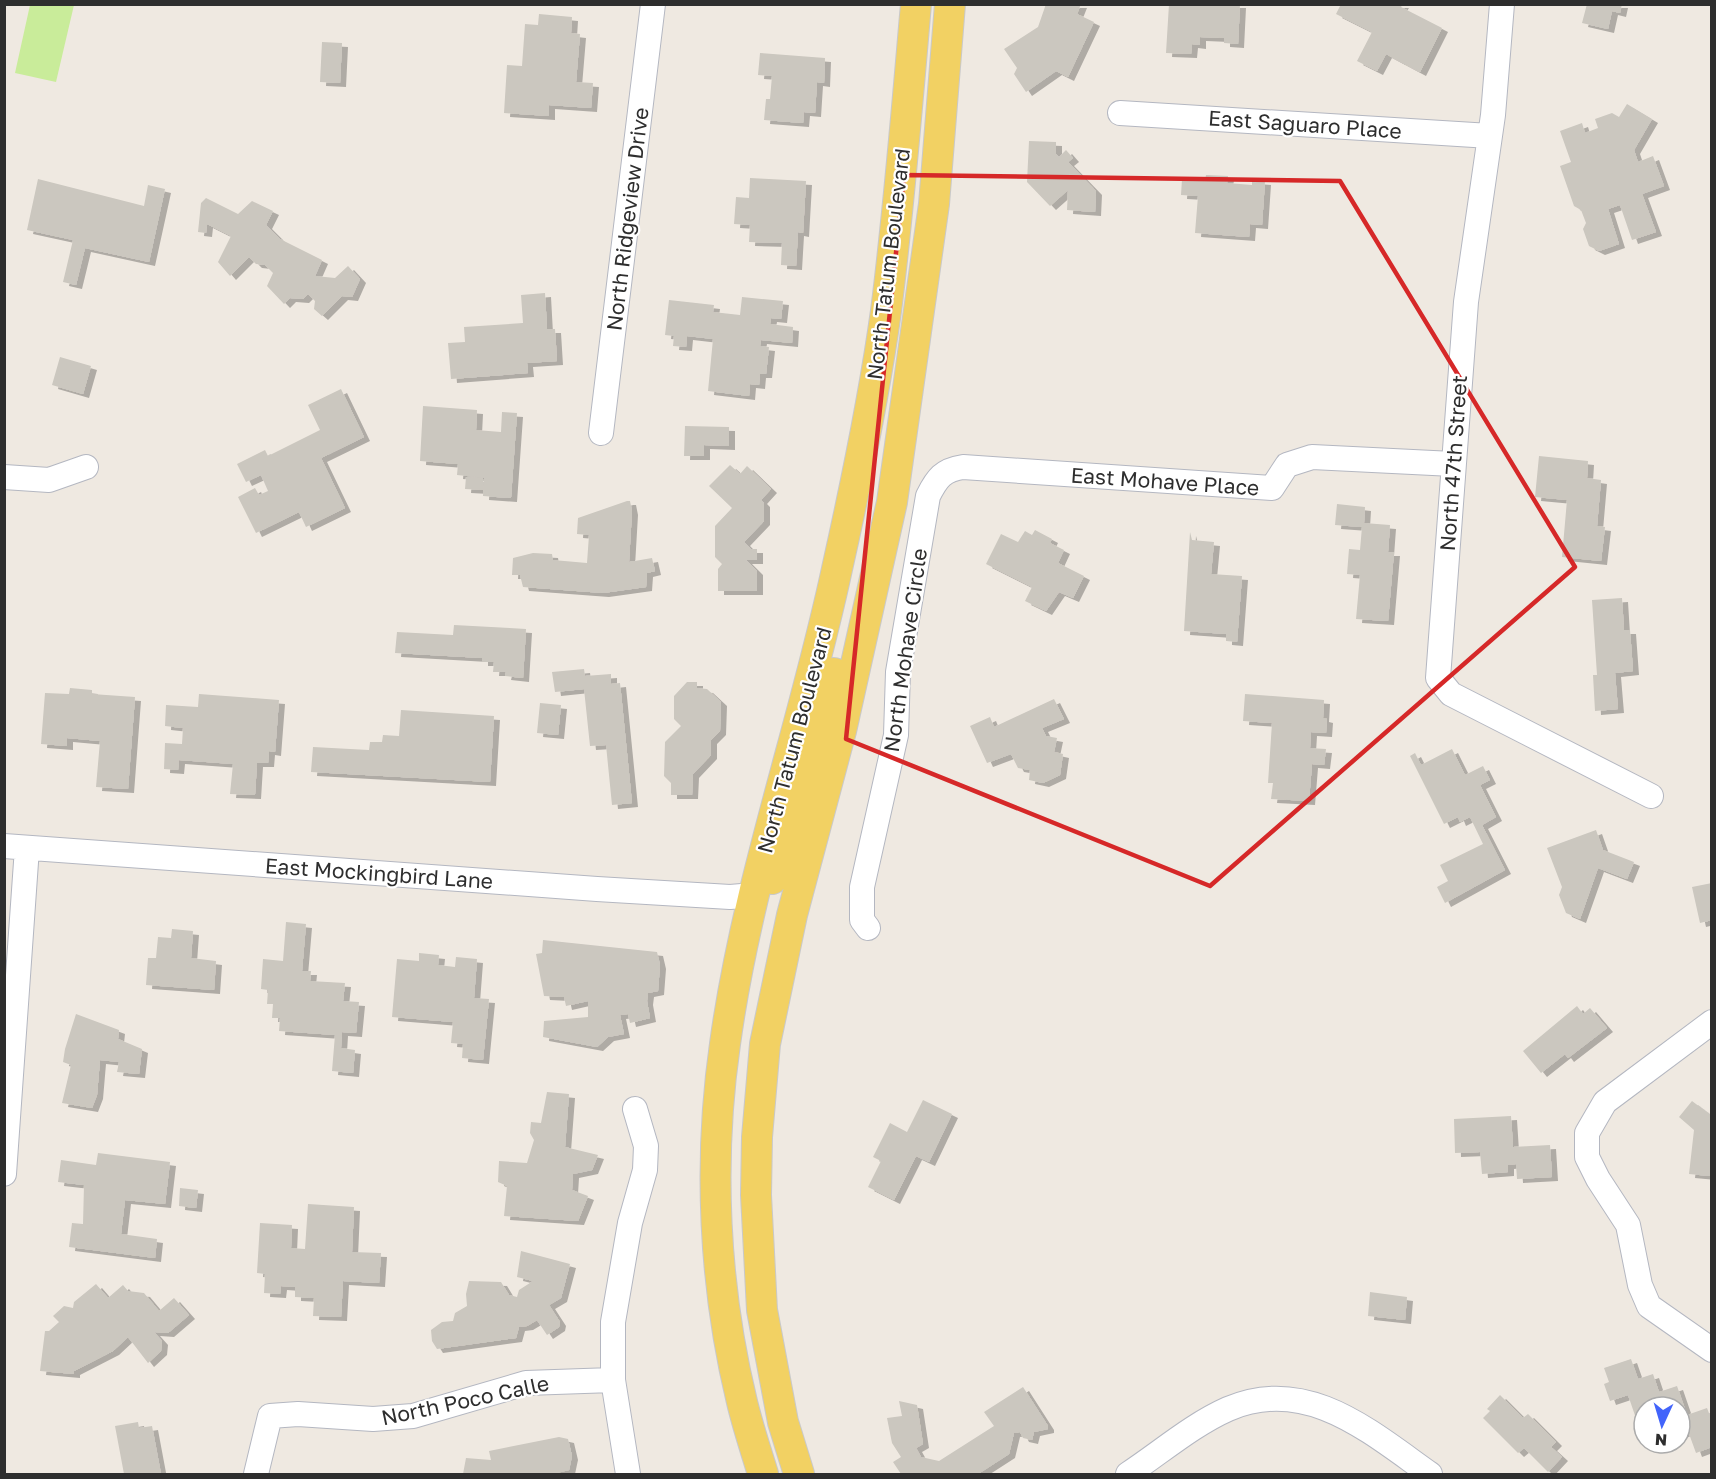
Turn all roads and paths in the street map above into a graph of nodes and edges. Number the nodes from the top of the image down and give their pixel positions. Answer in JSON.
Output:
{"nodes":[{"id":1,"x":653,"y":4,"type":"edge"},
{"id":2,"x":916,"y":4,"type":"edge"},
{"id":3,"x":950,"y":4,"type":"edge"},
{"id":4,"x":1502,"y":4,"type":"edge"},
{"id":5,"x":1120,"y":113,"type":"dead end"},
{"id":6,"x":1490,"y":136,"type":"junction"},
{"id":7,"x":601,"y":434,"type":"dead end"},
{"id":8,"x":1453,"y":465,"type":"junction"},
{"id":9,"x":86,"y":468,"type":"dead end"},
{"id":10,"x":4,"y":477,"type":"edge"},
{"id":11,"x":938,"y":477,"type":"joint"},
{"id":12,"x":886,"y":537,"type":"junction"},
{"id":13,"x":1651,"y":796,"type":"dead end"},
{"id":14,"x":16,"y":847,"type":"edge"},
{"id":15,"x":754,"y":895,"type":"junction"},
{"id":16,"x":868,"y":928,"type":"dead end"},
{"id":17,"x":1712,"y":1022,"type":"edge"},
{"id":18,"x":635,"y":1109,"type":"dead end"},
{"id":19,"x":4,"y":1174,"type":"edge"},
{"id":20,"x":1712,"y":1350,"type":"edge"},
{"id":21,"x":613,"y":1380,"type":"junction"},
{"id":22,"x":256,"y":1474,"type":"edge"},
{"id":23,"x":628,"y":1474,"type":"edge"},
{"id":24,"x":763,"y":1474,"type":"edge"},
{"id":25,"x":800,"y":1474,"type":"edge"},
{"id":26,"x":1128,"y":1474,"type":"edge"},
{"id":27,"x":1430,"y":1474,"type":"edge"}],
"edges":[{"from":1,"to":7,"type":"street","name":"North Ridgeview Drive"},
{"from":2,"to":15,"type":"main road","name":"North Tatum Boulevard"},
{"from":3,"to":12,"type":"main road","name":"North Tatum Boulevard"},
{"from":4,"to":6,"type":"street","name":"North 47th Street"},
{"from":5,"to":6,"type":"street","name":"East Saguaro Place"},
{"from":6,"to":8,"type":"street","name":"North 47th Street"},
{"from":8,"to":11,"type":"street","name":"East Mohave Place"},
{"from":8,"to":13,"type":"street","name":"North 47th Street"},
{"from":9,"to":10,"type":"street"},
{"from":11,"to":16,"type":"street","name":"North Mohave Circle"},
{"from":12,"to":15,"type":"main road"},
{"from":12,"to":25,"type":"main road","name":"North Tatum Boulevard"},
{"from":14,"to":15,"type":"street","name":"East Mockingbird Lane"},
{"from":14,"to":19,"type":"street"},
{"from":15,"to":24,"type":"main road","name":"North Tatum Boulevard"},
{"from":17,"to":20,"type":"street"},
{"from":18,"to":21,"type":"street"},
{"from":21,"to":22,"type":"street","name":"North Poco Calle"},
{"from":21,"to":23,"type":"street"},
{"from":26,"to":27,"type":"street"}]}
